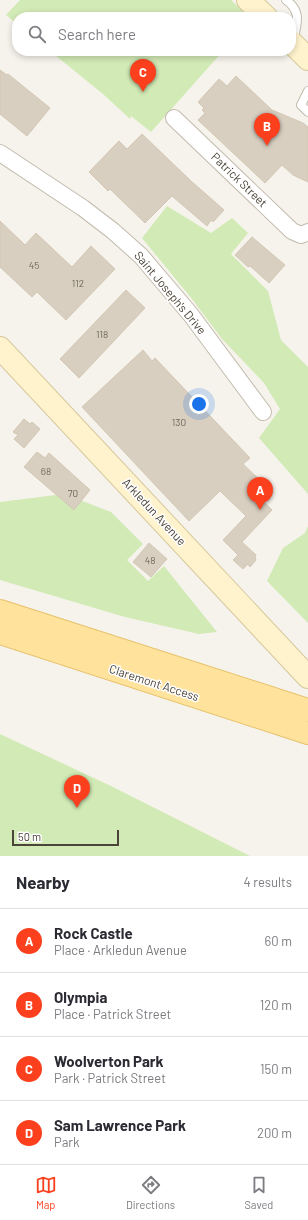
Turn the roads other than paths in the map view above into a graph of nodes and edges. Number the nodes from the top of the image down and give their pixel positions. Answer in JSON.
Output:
{"nodes":[{"id":1,"x":286,"y":0,"type":"edge"},
{"id":2,"x":296,"y":27,"type":"edge"},
{"id":3,"x":296,"y":47,"type":"edge"},
{"id":4,"x":308,"y":59,"type":"edge"},
{"id":5,"x":308,"y":90,"type":"edge"},
{"id":6,"x":308,"y":112,"type":"edge"},
{"id":7,"x":174,"y":118,"type":"dead end"},
{"id":8,"x":0,"y":153,"type":"edge"},
{"id":9,"x":308,"y":232,"type":"edge"},
{"id":10,"x":0,"y":348,"type":"edge"},
{"id":11,"x":263,"y":412,"type":"dead end"},
{"id":12,"x":0,"y":611,"type":"edge"},
{"id":13,"x":0,"y":633,"type":"edge"},
{"id":14,"x":308,"y":677,"type":"edge"},
{"id":15,"x":308,"y":710,"type":"edge"},
{"id":16,"x":308,"y":733,"type":"edge"}],
"edges":[{"from":1,"to":2,"type":"lane"},
{"from":3,"to":4,"type":"main road"},
{"from":5,"to":6,"type":"lane"},
{"from":7,"to":9,"type":"street","name":"Patrick Street"},
{"from":8,"to":11,"type":"street","name":"Saint Joseph's Drive"},
{"from":10,"to":14,"type":"main road","name":"Arkledun Avenue"},
{"from":12,"to":15,"type":"main road","name":"Claremont Access"},
{"from":13,"to":16,"type":"main road","name":"Claremont Access"}]}
